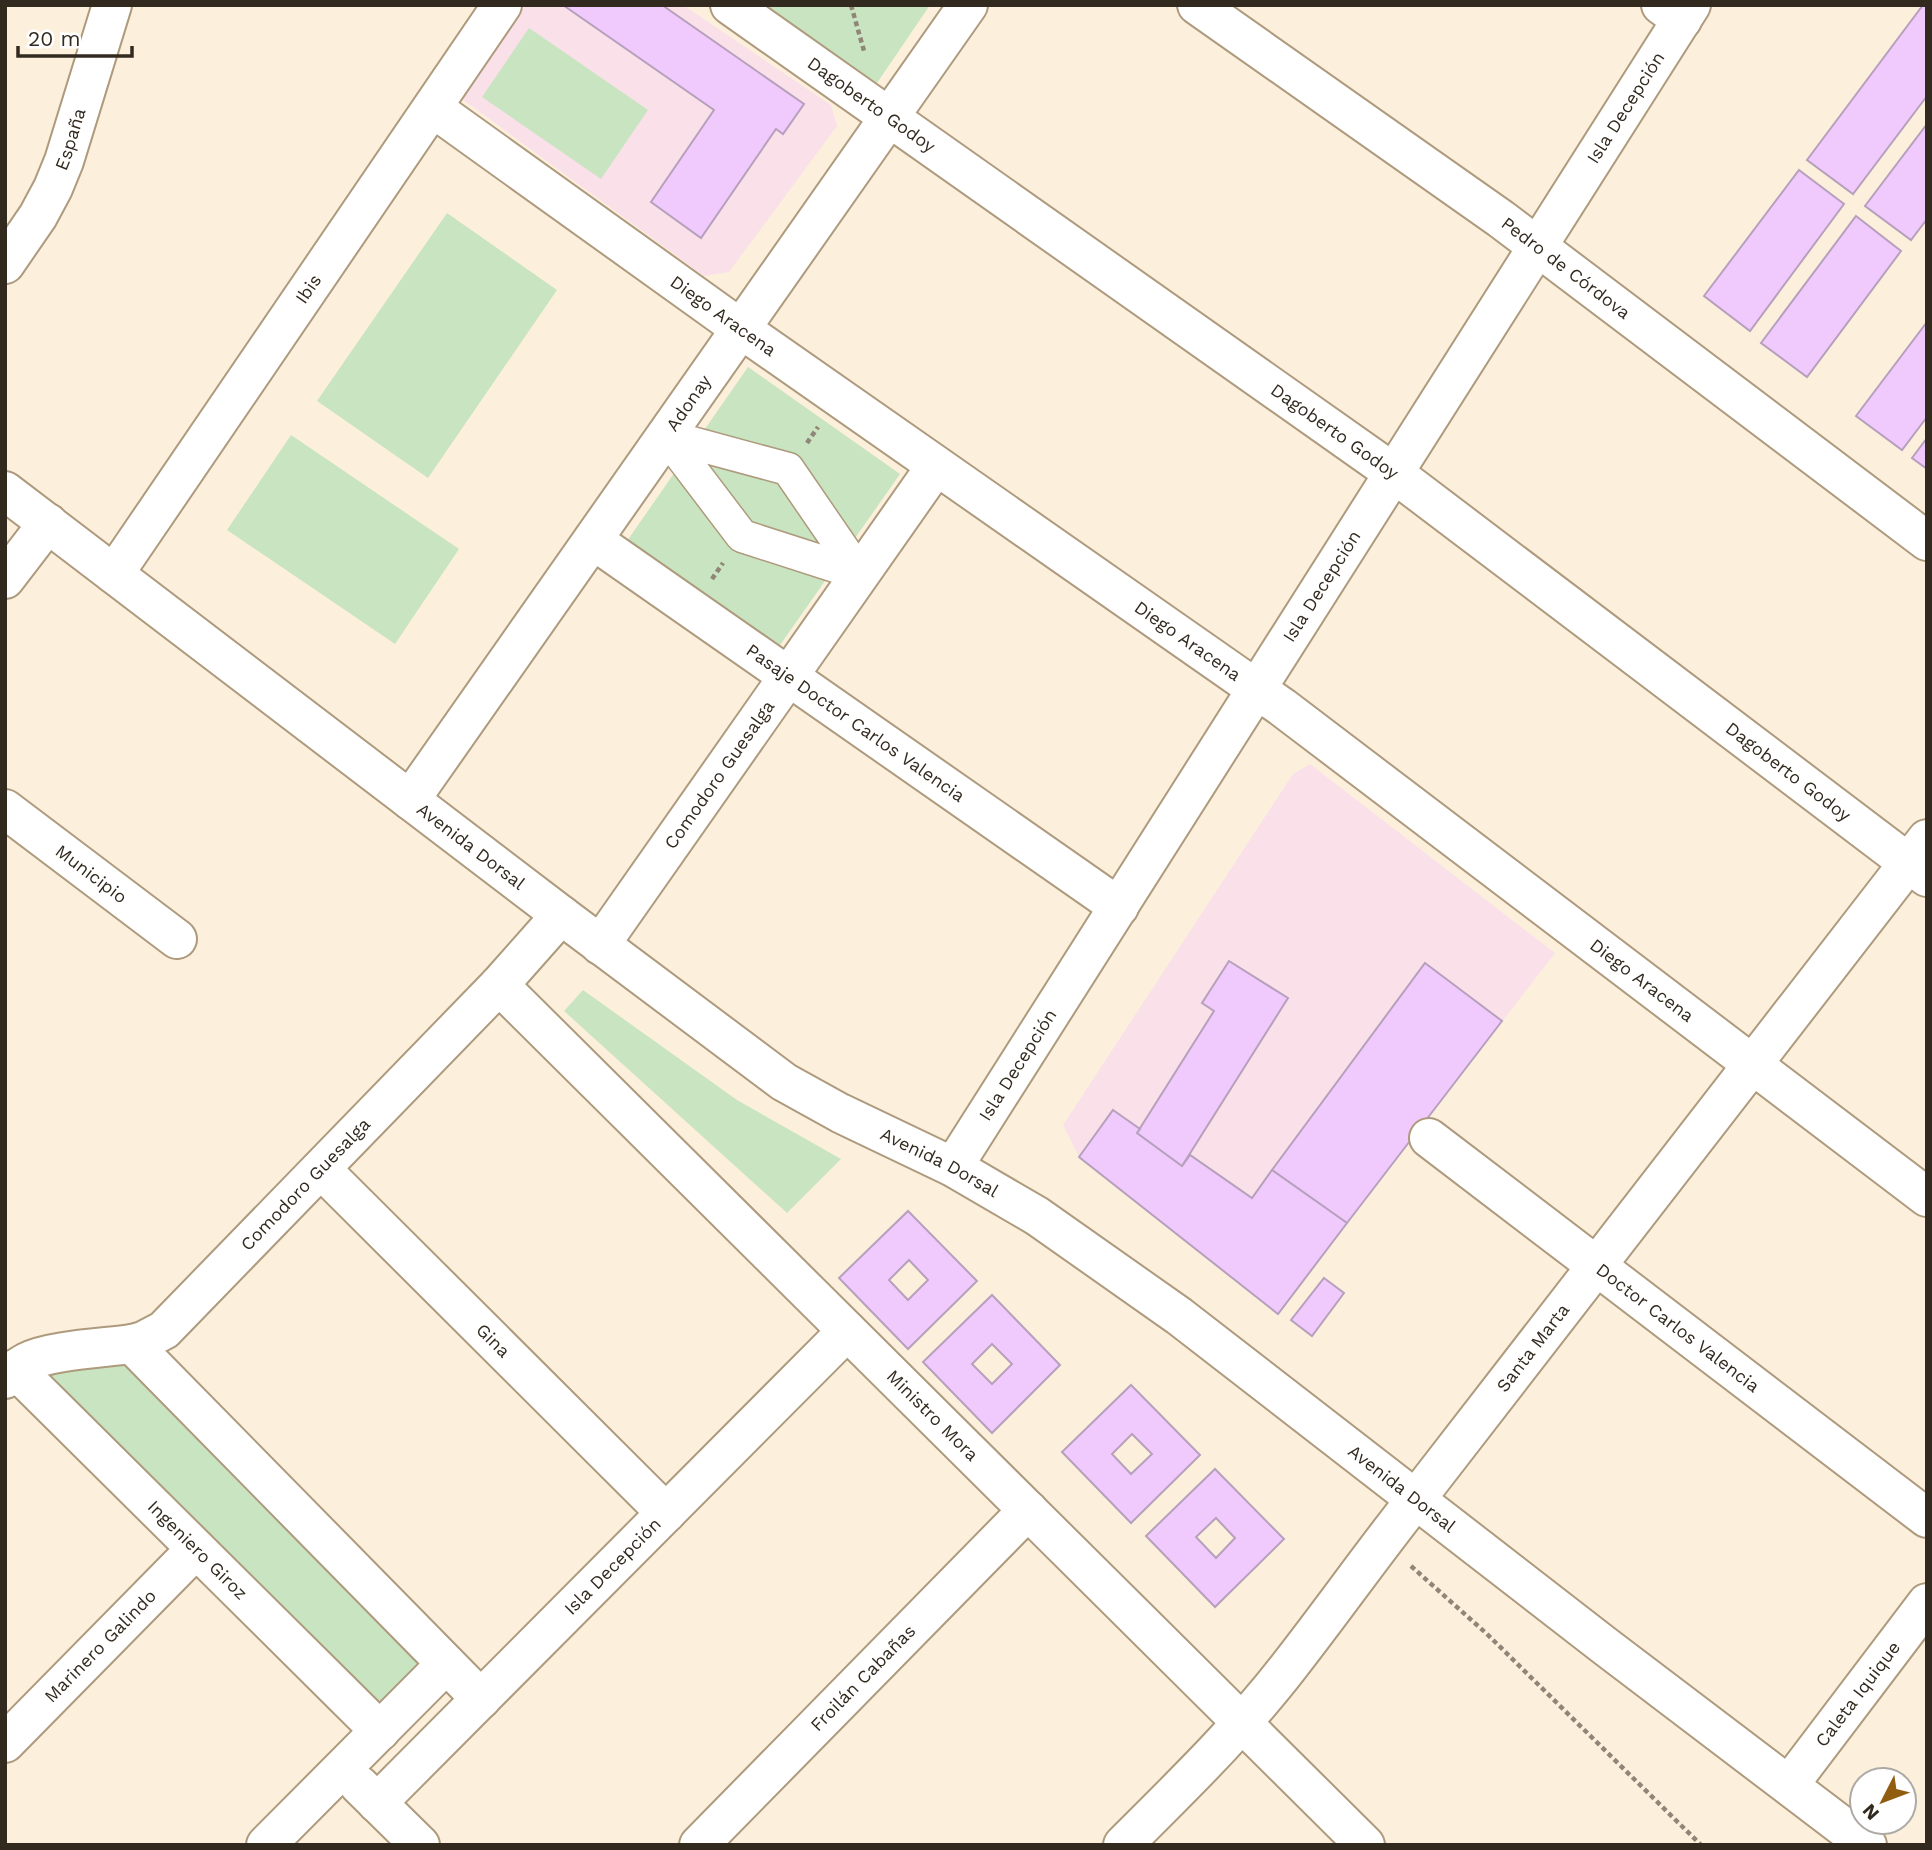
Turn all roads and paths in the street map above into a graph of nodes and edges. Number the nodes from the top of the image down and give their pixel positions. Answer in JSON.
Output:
{"nodes":[{"id":1,"x":112,"y":5,"type":"edge"},
{"id":2,"x":502,"y":5,"type":"edge"},
{"id":3,"x":730,"y":5,"type":"edge"},
{"id":4,"x":968,"y":5,"type":"edge"},
{"id":5,"x":1197,"y":5,"type":"edge"},
{"id":6,"x":1678,"y":10,"type":"edge"},
{"id":7,"x":433,"y":108,"type":"junction"},
{"id":8,"x":889,"y":118,"type":"junction"},
{"id":9,"x":1538,"y":247,"type":"junction"},
{"id":10,"x":5,"y":264,"type":"edge"},
{"id":11,"x":741,"y":329,"type":"junction"},
{"id":12,"x":838,"y":397,"type":"junction"},
{"id":13,"x":666,"y":436,"type":"junction"},
{"id":14,"x":936,"y":466,"type":"junction"},
{"id":15,"x":788,"y":469,"type":"junction"},
{"id":16,"x":1395,"y":474,"type":"junction"},
{"id":17,"x":5,"y":491,"type":"edge"},
{"id":18,"x":48,"y":523,"type":"junction"},
{"id":19,"x":742,"y":536,"type":"junction"},
{"id":20,"x":593,"y":540,"type":"junction"},
{"id":21,"x":1927,"y":541,"type":"edge"},
{"id":22,"x":114,"y":574,"type":"junction"},
{"id":23,"x":860,"y":574,"type":"junction"},
{"id":24,"x":5,"y":579,"type":"edge"},
{"id":25,"x":692,"y":608,"type":"junction"},
{"id":26,"x":789,"y":676,"type":"junction"},
{"id":27,"x":1257,"y":690,"type":"junction"},
{"id":28,"x":410,"y":800,"type":"junction"},
{"id":29,"x":5,"y":809,"type":"edge"},
{"id":30,"x":1921,"y":860,"type":"edge"},
{"id":31,"x":1119,"y":907,"type":"junction"},
{"id":32,"x":561,"y":915,"type":"junction"},
{"id":33,"x":177,"y":939,"type":"dead end"},
{"id":34,"x":600,"y":945,"type":"junction"},
{"id":35,"x":499,"y":985,"type":"junction"},
{"id":36,"x":1754,"y":1064,"type":"junction"},
{"id":37,"x":1429,"y":1138,"type":"dead end"},
{"id":38,"x":953,"y":1167,"type":"junction"},
{"id":39,"x":321,"y":1169,"type":"junction"},
{"id":40,"x":1927,"y":1197,"type":"edge"},
{"id":41,"x":1597,"y":1266,"type":"junction"},
{"id":42,"x":848,"y":1331,"type":"junction"},
{"id":43,"x":132,"y":1344,"type":"junction"},
{"id":44,"x":10,"y":1374,"type":"edge"},
{"id":45,"x":1416,"y":1499,"type":"junction"},
{"id":46,"x":1028,"y":1510,"type":"junction"},
{"id":47,"x":666,"y":1513,"type":"junction"},
{"id":48,"x":1927,"y":1518,"type":"edge"},
{"id":49,"x":1382,"y":1541,"type":"junction"},
{"id":50,"x":196,"y":1549,"type":"junction"},
{"id":51,"x":1927,"y":1603,"type":"edge"},
{"id":52,"x":446,"y":1664,"type":"junction"},
{"id":53,"x":481,"y":1699,"type":"junction"},
{"id":54,"x":1241,"y":1723,"type":"junction"},
{"id":55,"x":380,"y":1731,"type":"junction"},
{"id":56,"x":5,"y":1743,"type":"edge"},
{"id":57,"x":342,"y":1769,"type":"junction"},
{"id":58,"x":1789,"y":1785,"type":"junction"},
{"id":59,"x":377,"y":1803,"type":"junction"},
{"id":60,"x":266,"y":1845,"type":"edge"},
{"id":61,"x":419,"y":1845,"type":"edge"},
{"id":62,"x":699,"y":1845,"type":"edge"},
{"id":63,"x":1123,"y":1845,"type":"edge"},
{"id":64,"x":1365,"y":1845,"type":"edge"},
{"id":65,"x":1701,"y":1845,"type":"edge"},
{"id":66,"x":1867,"y":1845,"type":"edge"}],
"edges":[{"from":1,"to":10,"type":"street","name":"España"},
{"from":2,"to":7,"type":"street","name":"Ibis"},
{"from":3,"to":8,"type":"street","name":"Dagoberto Godoy"},
{"from":4,"to":8,"type":"street","name":"Adonay"},
{"from":5,"to":9,"type":"street","name":"Pedro de Córdova"},
{"from":6,"to":9,"type":"street","name":"Isla Decepción"},
{"from":7,"to":11,"type":"street","name":"Diego Aracena"},
{"from":7,"to":22,"type":"street","name":"Ibis"},
{"from":8,"to":11,"type":"street","name":"Adonay"},
{"from":8,"to":16,"type":"street","name":"Dagoberto Godoy"},
{"from":9,"to":16,"type":"street","name":"Isla Decepción"},
{"from":9,"to":21,"type":"street","name":"Pedro de Córdova"},
{"from":11,"to":12,"type":"street","name":"Diego Aracena"},
{"from":11,"to":13,"type":"street","name":"Adonay"},
{"from":12,"to":14,"type":"street","name":"Diego Aracena"},
{"from":12,"to":15,"type":"path"},
{"from":13,"to":15,"type":"street"},
{"from":13,"to":19,"type":"street"},
{"from":13,"to":20,"type":"street","name":"Adonay"},
{"from":14,"to":23,"type":"street","name":"Comodoro Guesalga"},
{"from":14,"to":27,"type":"street","name":"Diego Aracena"},
{"from":15,"to":23,"type":"street"},
{"from":16,"to":27,"type":"street","name":"Isla Decepción"},
{"from":16,"to":30,"type":"street","name":"Dagoberto Godoy"},
{"from":17,"to":18,"type":"street","name":"Avenida Dorsal"},
{"from":18,"to":22,"type":"street","name":"Avenida Dorsal"},
{"from":18,"to":24,"type":"street"},
{"from":19,"to":23,"type":"street"},
{"from":19,"to":25,"type":"path"},
{"from":20,"to":25,"type":"street","name":"Pasaje Doctor Carlos Valencia"},
{"from":20,"to":28,"type":"street","name":"Adonay"},
{"from":22,"to":28,"type":"street","name":"Avenida Dorsal"},
{"from":23,"to":26,"type":"street","name":"Comodoro Guesalga"},
{"from":25,"to":26,"type":"street","name":"Pasaje Doctor Carlos Valencia"},
{"from":26,"to":31,"type":"street","name":"Pasaje Doctor Carlos Valencia"},
{"from":26,"to":34,"type":"street","name":"Comodoro Guesalga"},
{"from":27,"to":31,"type":"street","name":"Isla Decepción"},
{"from":27,"to":36,"type":"street","name":"Diego Aracena"},
{"from":28,"to":32,"type":"street","name":"Avenida Dorsal"},
{"from":29,"to":33,"type":"street","name":"Municipio"},
{"from":30,"to":36,"type":"street","name":"Santa Marta"},
{"from":31,"to":38,"type":"street","name":"Isla Decepción"},
{"from":32,"to":34,"type":"street","name":"Avenida Dorsal"},
{"from":32,"to":35,"type":"street","name":"Comodoro Guesalga"},
{"from":34,"to":38,"type":"street","name":"Avenida Dorsal"},
{"from":35,"to":39,"type":"street","name":"Comodoro Guesalga"},
{"from":35,"to":42,"type":"street","name":"Ministro Mora"},
{"from":36,"to":40,"type":"street","name":"Diego Aracena"},
{"from":36,"to":41,"type":"street","name":"Santa Marta"},
{"from":37,"to":41,"type":"street","name":"Doctor Carlos Valencia"},
{"from":38,"to":45,"type":"street","name":"Avenida Dorsal"},
{"from":39,"to":43,"type":"street","name":"Comodoro Guesalga"},
{"from":39,"to":47,"type":"street","name":"Gina"},
{"from":41,"to":45,"type":"street","name":"Santa Marta"},
{"from":41,"to":48,"type":"street","name":"Doctor Carlos Valencia"},
{"from":42,"to":46,"type":"street","name":"Ministro Mora"},
{"from":42,"to":47,"type":"street","name":"Isla Decepción"},
{"from":43,"to":44,"type":"street","name":"Comodoro Guesalga"},
{"from":43,"to":52,"type":"street"},
{"from":44,"to":50,"type":"street","name":"Ingeniero Giroz"},
{"from":45,"to":49,"type":"street","name":"Santa Marta"},
{"from":45,"to":58,"type":"street","name":"Avenida Dorsal"},
{"from":46,"to":54,"type":"street","name":"Ministro Mora"},
{"from":46,"to":62,"type":"street","name":"Froilán Cabañas"},
{"from":47,"to":53,"type":"street","name":"Isla Decepción"},
{"from":49,"to":54,"type":"street","name":"Santa Marta"},
{"from":49,"to":65,"type":"path"},
{"from":50,"to":55,"type":"street","name":"Ingeniero Giroz"},
{"from":50,"to":56,"type":"street","name":"Marinero Galindo"},
{"from":51,"to":58,"type":"street","name":"Caleta Iquique"},
{"from":52,"to":53,"type":"street"},
{"from":52,"to":55,"type":"street"},
{"from":53,"to":59,"type":"street","name":"Isla Decepción"},
{"from":54,"to":63,"type":"street","name":"Santa Marta"},
{"from":54,"to":64,"type":"street","name":"Ministro Mora"},
{"from":55,"to":57,"type":"street"},
{"from":57,"to":59,"type":"street"},
{"from":57,"to":60,"type":"street"},
{"from":58,"to":66,"type":"street","name":"Avenida Dorsal"},
{"from":59,"to":61,"type":"street"}]}
